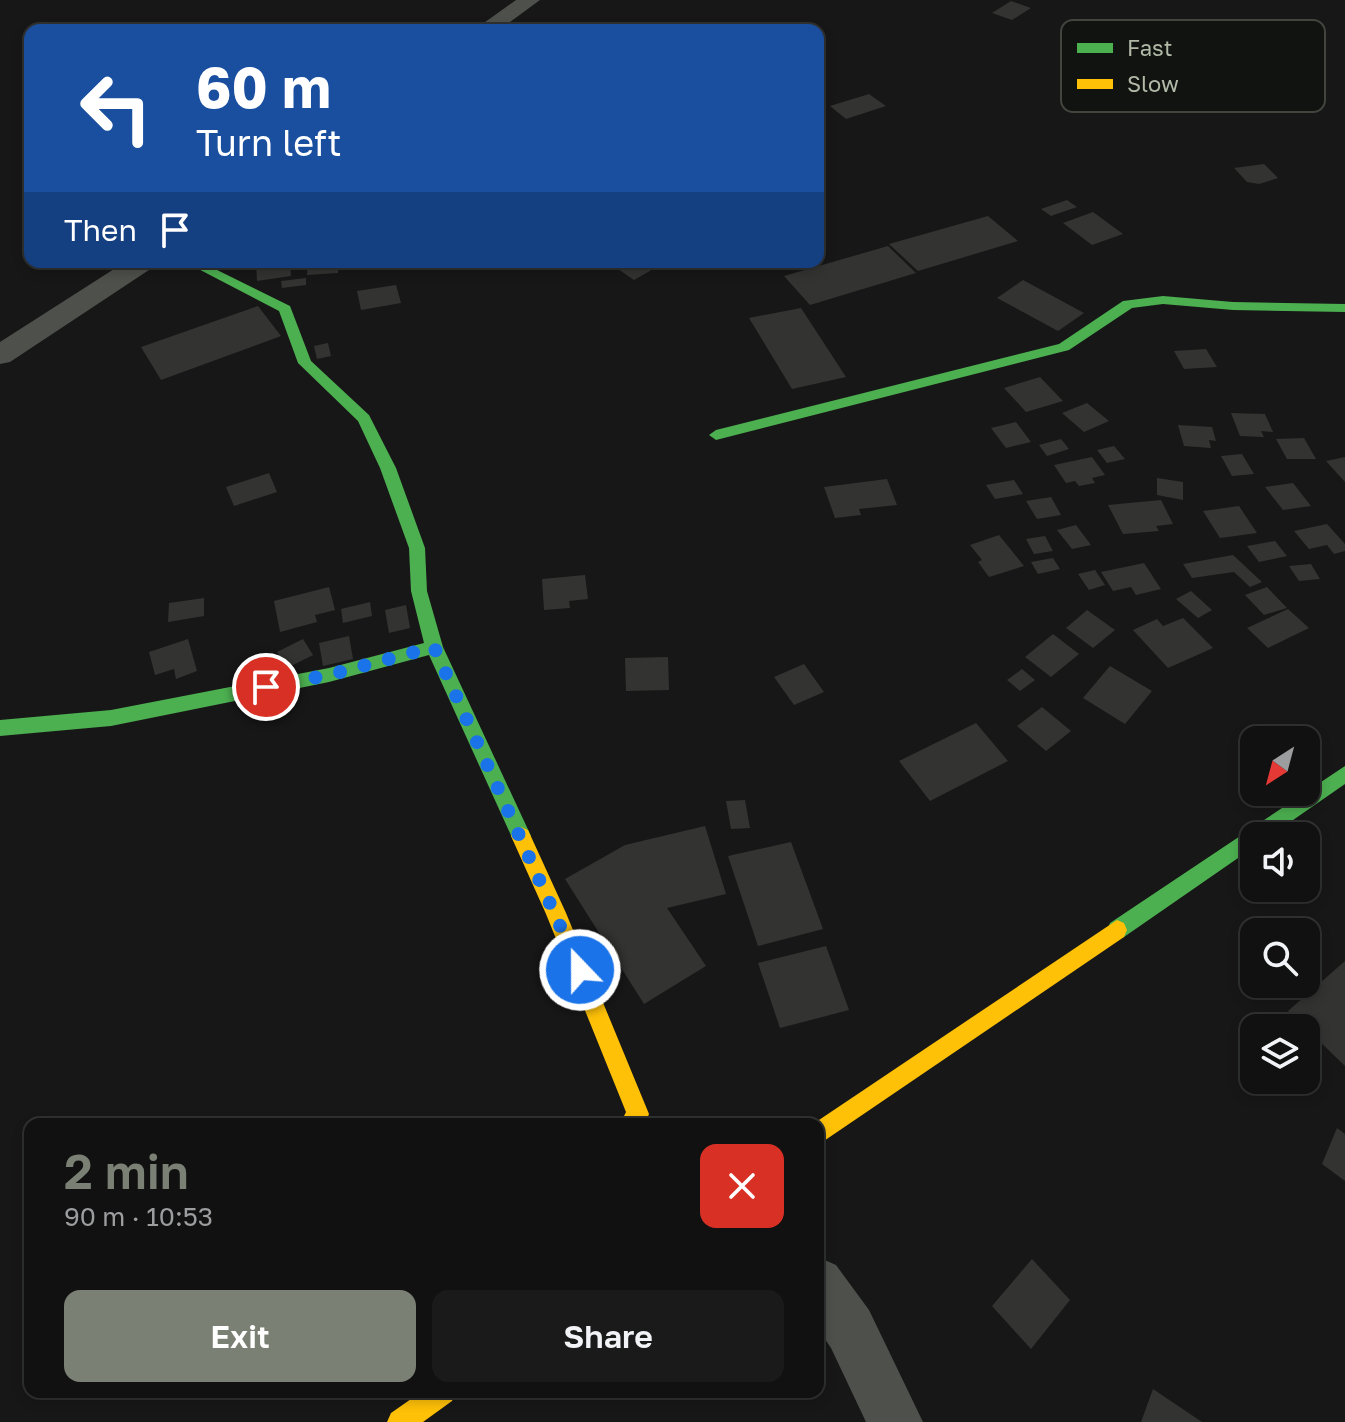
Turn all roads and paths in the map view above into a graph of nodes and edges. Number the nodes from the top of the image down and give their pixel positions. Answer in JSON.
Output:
{"nodes":[{"id":1,"x":530,"y":0,"type":"edge"},
{"id":2,"x":494,"y":24,"type":"edge"},
{"id":3,"x":134,"y":268,"type":"edge"},
{"id":4,"x":203,"y":268,"type":"edge"},
{"id":5,"x":1345,"y":308,"type":"edge"},
{"id":6,"x":0,"y":355,"type":"edge"},
{"id":7,"x":716,"y":435,"type":"dead end"},
{"id":8,"x":434,"y":647,"type":"junction"},
{"id":9,"x":0,"y":728,"type":"edge"},
{"id":10,"x":1345,"y":774,"type":"edge"},
{"id":11,"x":635,"y":1118,"type":"edge"},
{"id":12,"x":824,"y":1130,"type":"edge"},
{"id":13,"x":824,"y":1292,"type":"edge"},
{"id":14,"x":434,"y":1398,"type":"edge"},
{"id":15,"x":400,"y":1422,"type":"edge"},
{"id":16,"x":895,"y":1422,"type":"edge"}],
"edges":[{"from":1,"to":2,"type":"street"},
{"from":3,"to":6,"type":"street"},
{"from":4,"to":8,"type":"street"},
{"from":5,"to":7,"type":"street"},
{"from":8,"to":9,"type":"street"},
{"from":8,"to":11,"type":"street"},
{"from":10,"to":12,"type":"street"},
{"from":13,"to":16,"type":"street"},
{"from":14,"to":15,"type":"street"}]}
